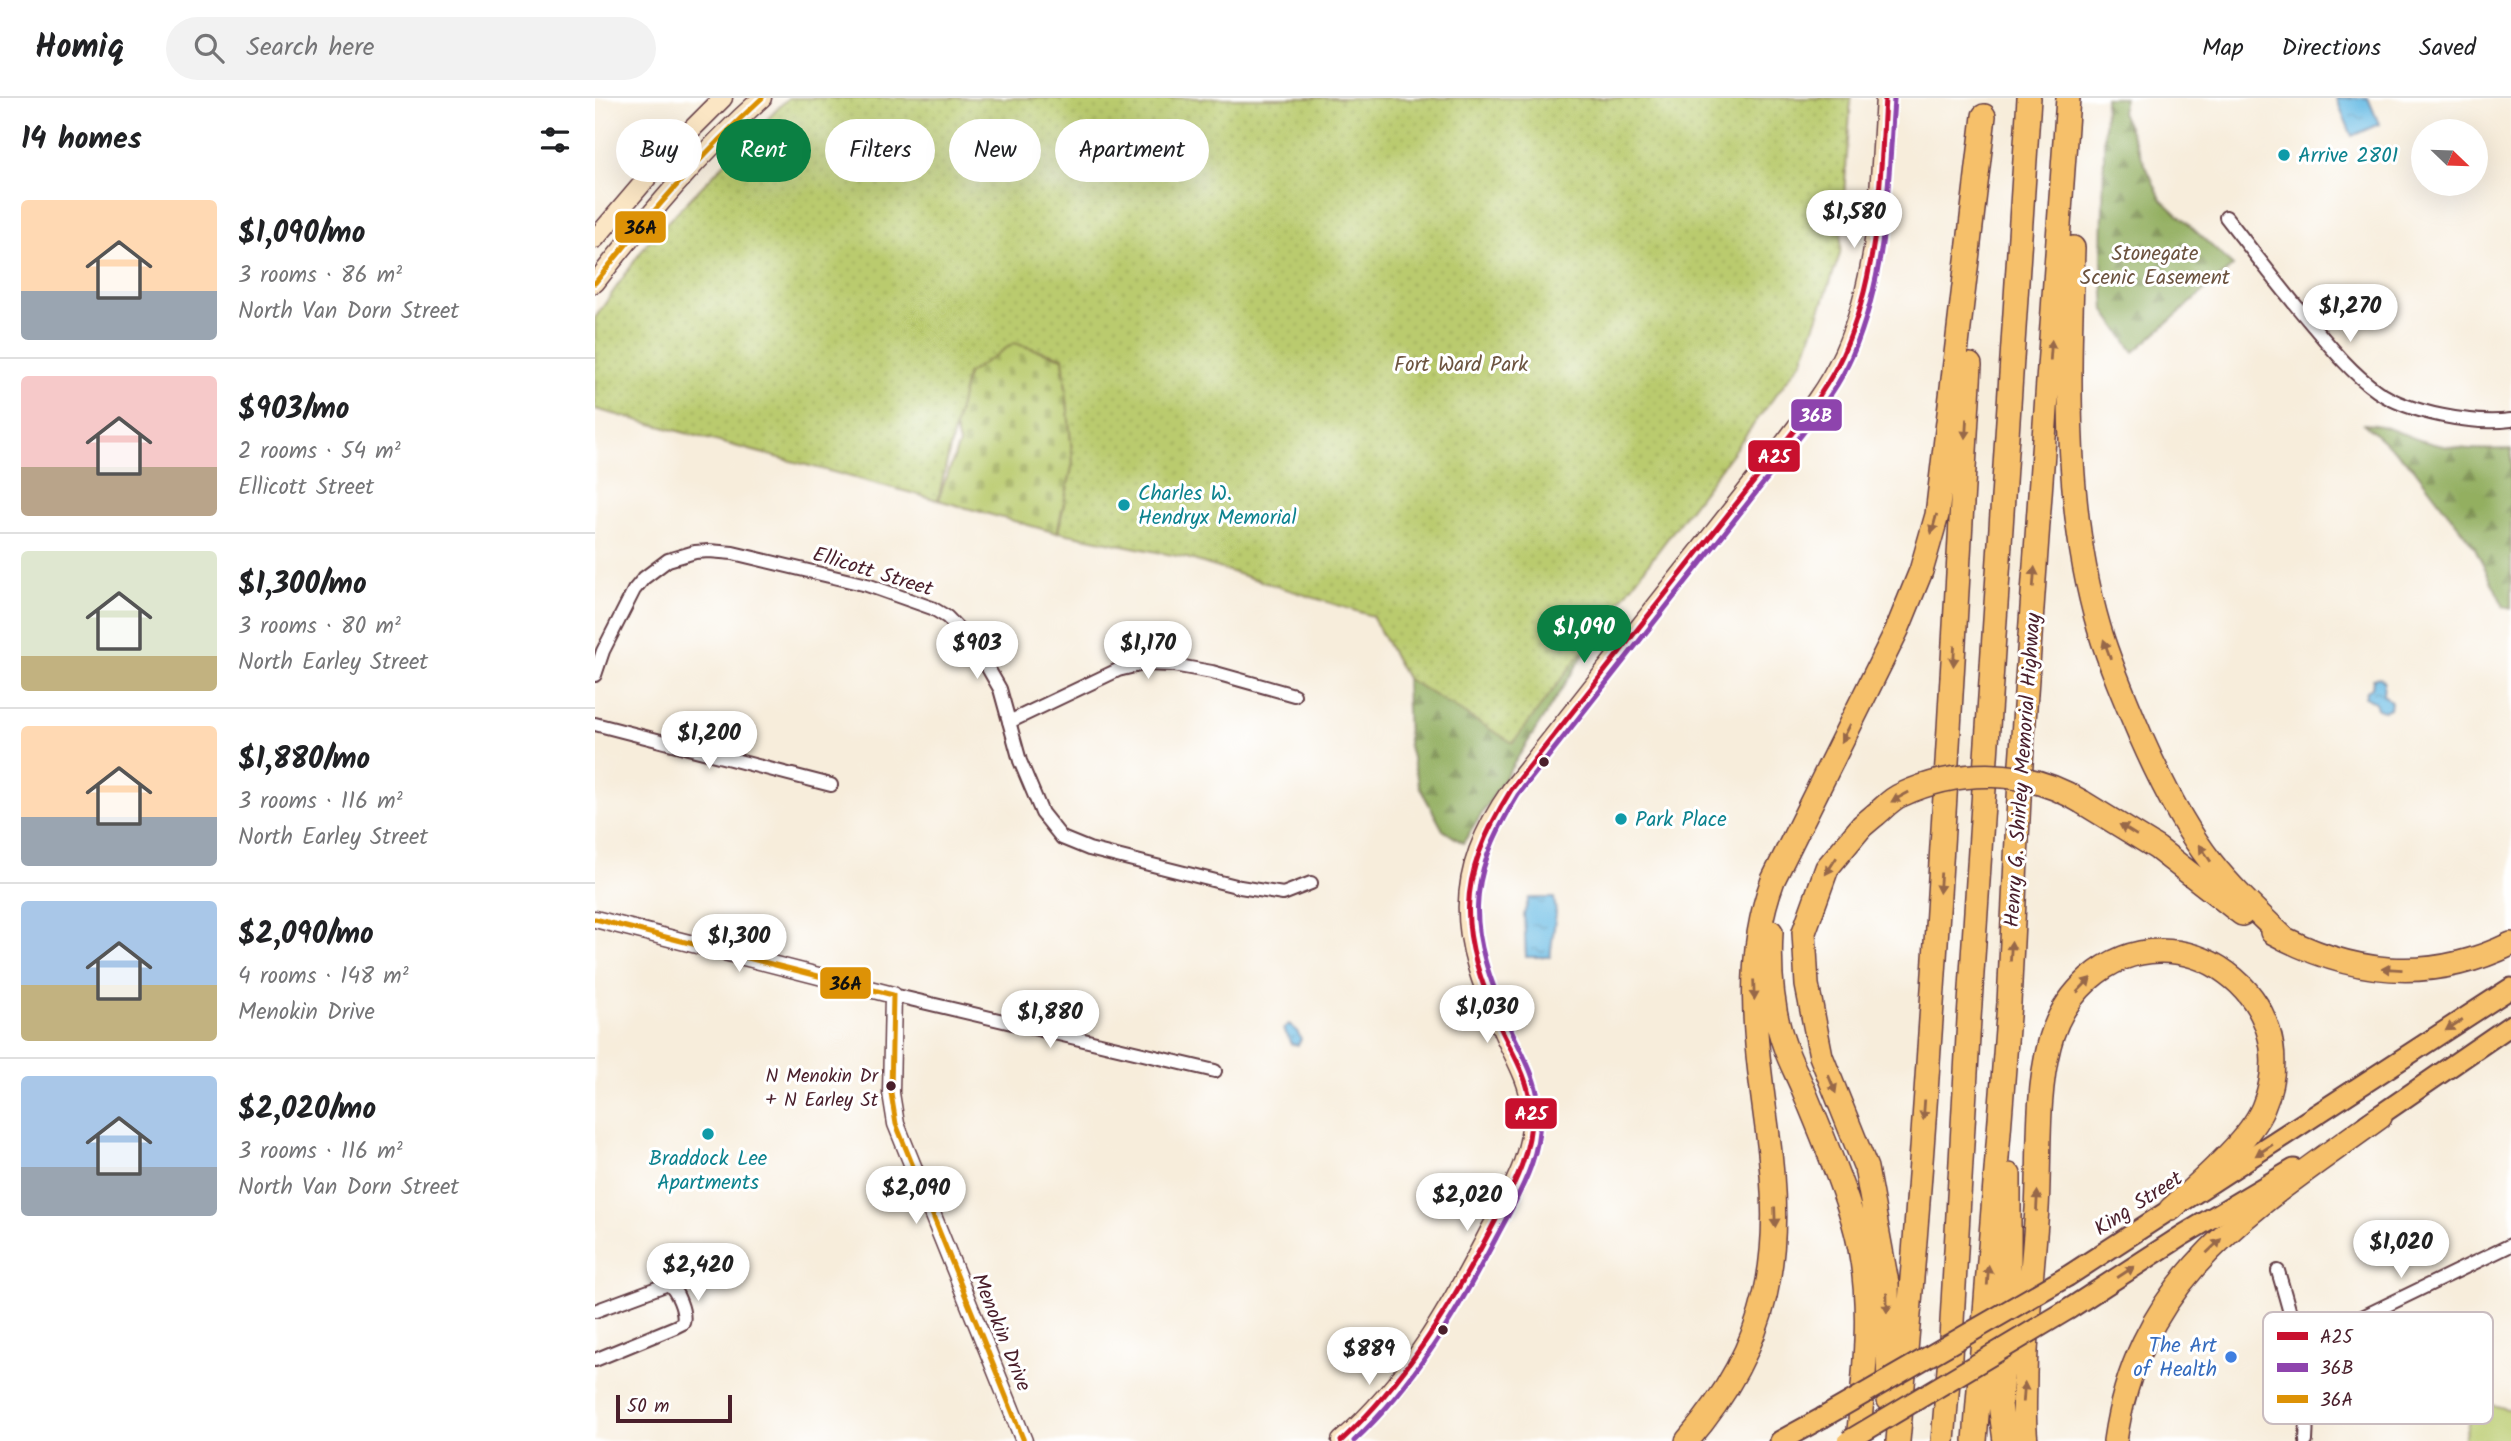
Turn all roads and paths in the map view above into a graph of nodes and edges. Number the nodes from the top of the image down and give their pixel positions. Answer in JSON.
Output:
{"nodes":[{"id":1,"x":723,"y":98,"type":"edge"},
{"id":2,"x":762,"y":98,"type":"edge"},
{"id":3,"x":1885,"y":98,"type":"edge"},
{"id":4,"x":2029,"y":98,"type":"edge"},
{"id":5,"x":2068,"y":98,"type":"edge"},
{"id":6,"x":2078,"y":98,"type":"edge"},
{"id":7,"x":1984,"y":107,"type":"edge"},
{"id":8,"x":2226,"y":217,"type":"dead end"},
{"id":9,"x":595,"y":239,"type":"edge"},
{"id":10,"x":595,"y":283,"type":"edge"},
{"id":11,"x":2511,"y":420,"type":"edge"},
{"id":12,"x":595,"y":675,"type":"edge"},
{"id":13,"x":1294,"y":695,"type":"dead end"},
{"id":14,"x":1009,"y":722,"type":"junction"},
{"id":15,"x":595,"y":724,"type":"edge"},
{"id":16,"x":831,"y":785,"type":"dead end"},
{"id":17,"x":1785,"y":853,"type":"junction"},
{"id":18,"x":1311,"y":883,"type":"dead end"},
{"id":19,"x":595,"y":919,"type":"edge"},
{"id":20,"x":2285,"y":939,"type":"junction"},
{"id":21,"x":2511,"y":944,"type":"edge"},
{"id":22,"x":2511,"y":988,"type":"edge"},
{"id":23,"x":893,"y":995,"type":"junction"},
{"id":24,"x":2009,"y":1003,"type":"junction"},
{"id":25,"x":2511,"y":1025,"type":"edge"},
{"id":26,"x":1215,"y":1071,"type":"dead end"},
{"id":27,"x":2380,"y":1116,"type":"junction"},
{"id":28,"x":2171,"y":1209,"type":"junction"},
{"id":29,"x":2511,"y":1245,"type":"edge"},
{"id":30,"x":2278,"y":1271,"type":"dead end"},
{"id":31,"x":595,"y":1311,"type":"edge"},
{"id":32,"x":2290,"y":1312,"type":"edge"},
{"id":33,"x":2373,"y":1312,"type":"edge"},
{"id":34,"x":595,"y":1360,"type":"edge"},
{"id":35,"x":1024,"y":1441,"type":"edge"},
{"id":36,"x":1341,"y":1441,"type":"edge"},
{"id":37,"x":1687,"y":1441,"type":"edge"},
{"id":38,"x":1780,"y":1441,"type":"edge"},
{"id":39,"x":1848,"y":1441,"type":"edge"},
{"id":40,"x":1858,"y":1441,"type":"edge"},
{"id":41,"x":1889,"y":1441,"type":"edge"},
{"id":42,"x":1898,"y":1441,"type":"edge"},
{"id":43,"x":1943,"y":1441,"type":"edge"},
{"id":44,"x":1975,"y":1441,"type":"edge"},
{"id":45,"x":2005,"y":1441,"type":"edge"},
{"id":46,"x":2026,"y":1441,"type":"edge"},
{"id":47,"x":2115,"y":1441,"type":"edge"}],
"edges":[{"from":1,"to":9,"type":"main road"},
{"from":2,"to":10,"type":"main road"},
{"from":3,"to":36,"type":"main road"},
{"from":4,"to":43,"type":"highway"},
{"from":24,"to":5,"type":"highway","name":"Henry G. Shirley Memorial Highway","one_way":true},
{"from":20,"to":6,"type":"highway","one_way":true},
{"from":7,"to":17,"type":"highway","one_way":true},
{"from":7,"to":42,"type":"highway","one_way":true},
{"from":8,"to":11,"type":"street"},
{"from":12,"to":14,"type":"street","name":"Ellicott Street"},
{"from":13,"to":14,"type":"street"},
{"from":14,"to":18,"type":"street","name":"Ellicott Street"},
{"from":15,"to":16,"type":"street"},
{"from":17,"to":37,"type":"highway","one_way":true},
{"from":17,"to":40,"type":"highway"},
{"from":19,"to":23,"type":"street"},
{"from":21,"to":20,"type":"highway","one_way":true},
{"from":20,"to":41,"type":"highway","one_way":true,"bridge":true},
{"from":22,"to":28,"type":"main road","name":"King Street","one_way":true},
{"from":23,"to":26,"type":"street"},
{"from":23,"to":35,"type":"street","name":"Menokin Drive"},
{"from":44,"to":24,"type":"highway","name":"Henry G. Shirley Memorial Highway","one_way":true},
{"from":24,"to":45,"type":"highway"},
{"from":25,"to":27,"type":"main road"},
{"from":39,"to":27,"type":"main road","one_way":true,"bridge":true},
{"from":47,"to":27,"type":"highway","one_way":true},
{"from":28,"to":38,"type":"main road","name":"King Street","bridge":true},
{"from":46,"to":28,"type":"highway","one_way":true},
{"from":29,"to":33,"type":"street"},
{"from":30,"to":32,"type":"street"},
{"from":31,"to":34,"type":"street"}]}
